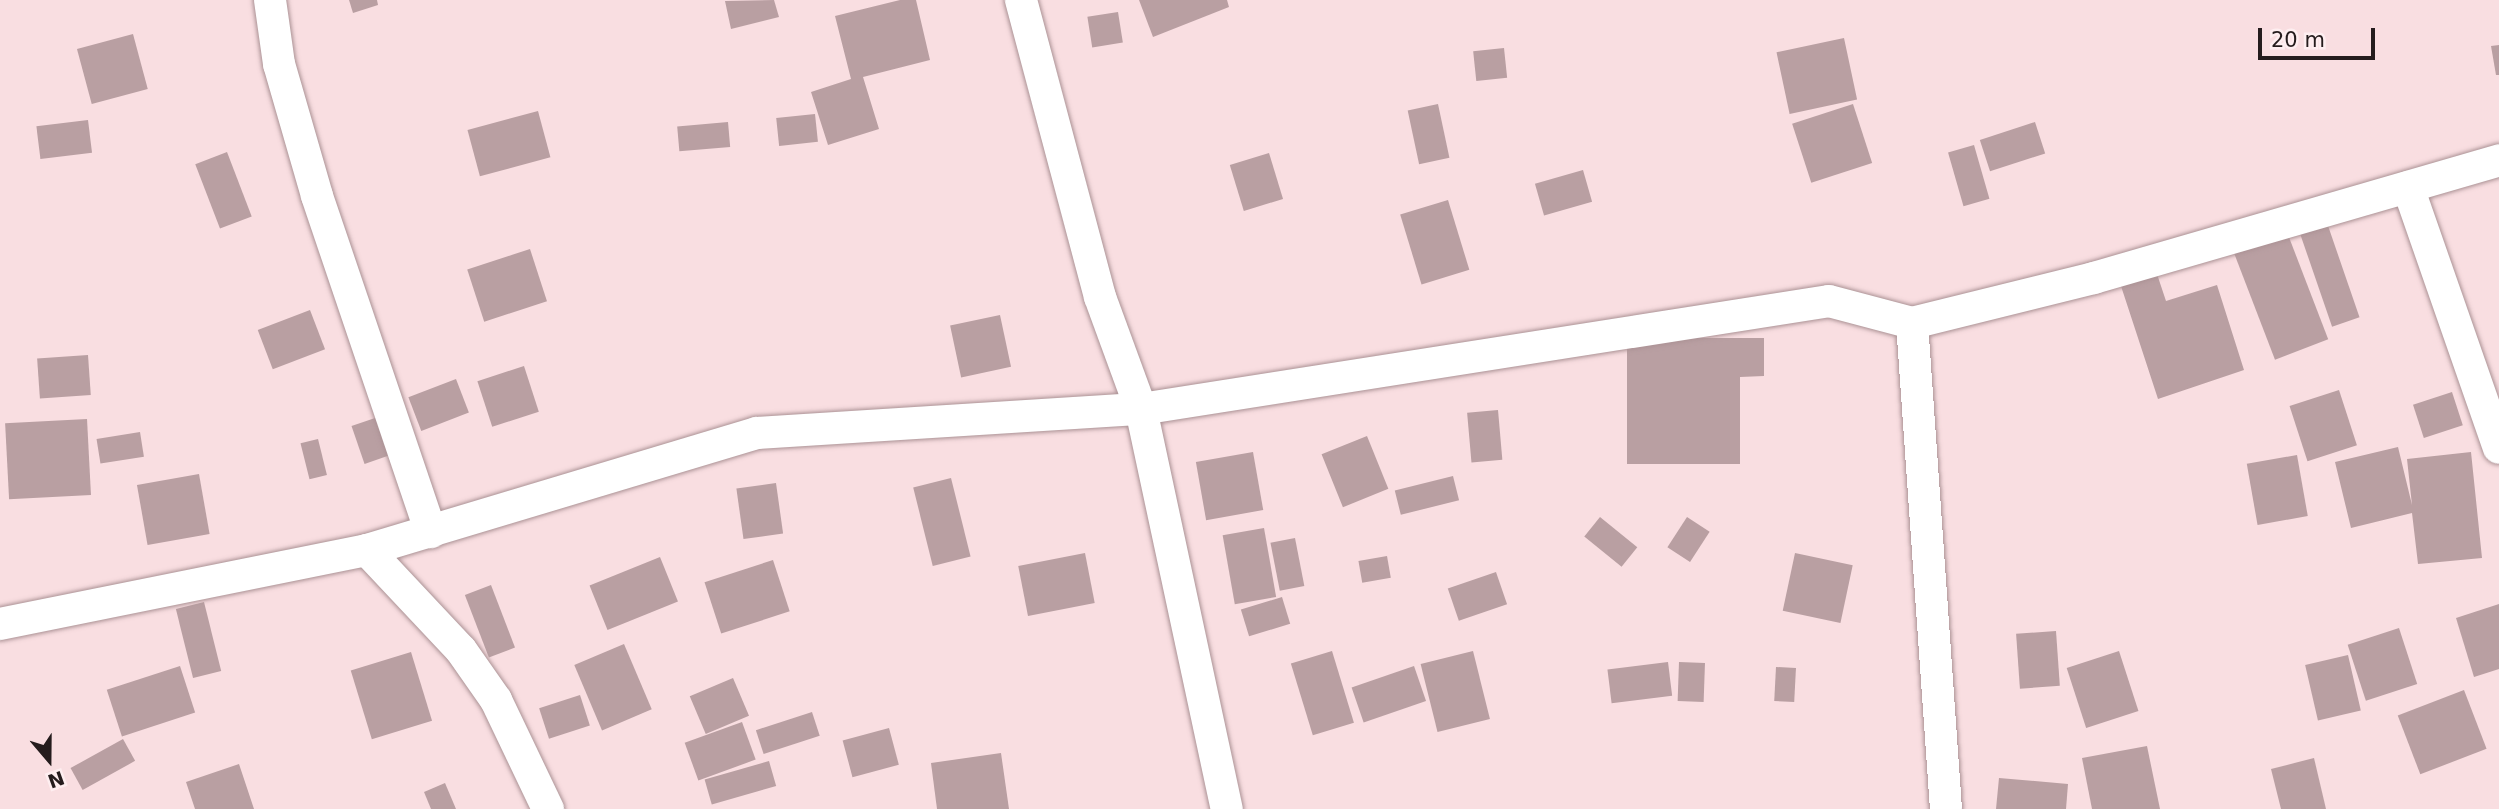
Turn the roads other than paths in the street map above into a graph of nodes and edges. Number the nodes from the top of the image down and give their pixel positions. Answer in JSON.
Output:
{"nodes":[{"id":1,"x":270,"y":0,"type":"edge"},
{"id":2,"x":1021,"y":0,"type":"edge"},
{"id":3,"x":2499,"y":160,"type":"edge"},
{"id":4,"x":2408,"y":187,"type":"junction"},
{"id":5,"x":1912,"y":323,"type":"junction"},
{"id":6,"x":1141,"y":409,"type":"junction"},
{"id":7,"x":2499,"y":448,"type":"edge"},
{"id":8,"x":431,"y":532,"type":"junction"},
{"id":9,"x":367,"y":550,"type":"junction"},
{"id":10,"x":1,"y":622,"type":"edge"},
{"id":11,"x":548,"y":809,"type":"edge"},
{"id":12,"x":1227,"y":809,"type":"edge"},
{"id":13,"x":1946,"y":809,"type":"edge"}],
"edges":[{"from":1,"to":8,"type":"street"},
{"from":2,"to":6,"type":"street"},
{"from":3,"to":4,"type":"street"},
{"from":4,"to":5,"type":"street"},
{"from":4,"to":7,"type":"street"},
{"from":5,"to":6,"type":"street"},
{"from":5,"to":13,"type":"street"},
{"from":6,"to":8,"type":"street"},
{"from":6,"to":12,"type":"street"},
{"from":8,"to":9,"type":"street"},
{"from":9,"to":10,"type":"street"},
{"from":9,"to":11,"type":"street"}]}
